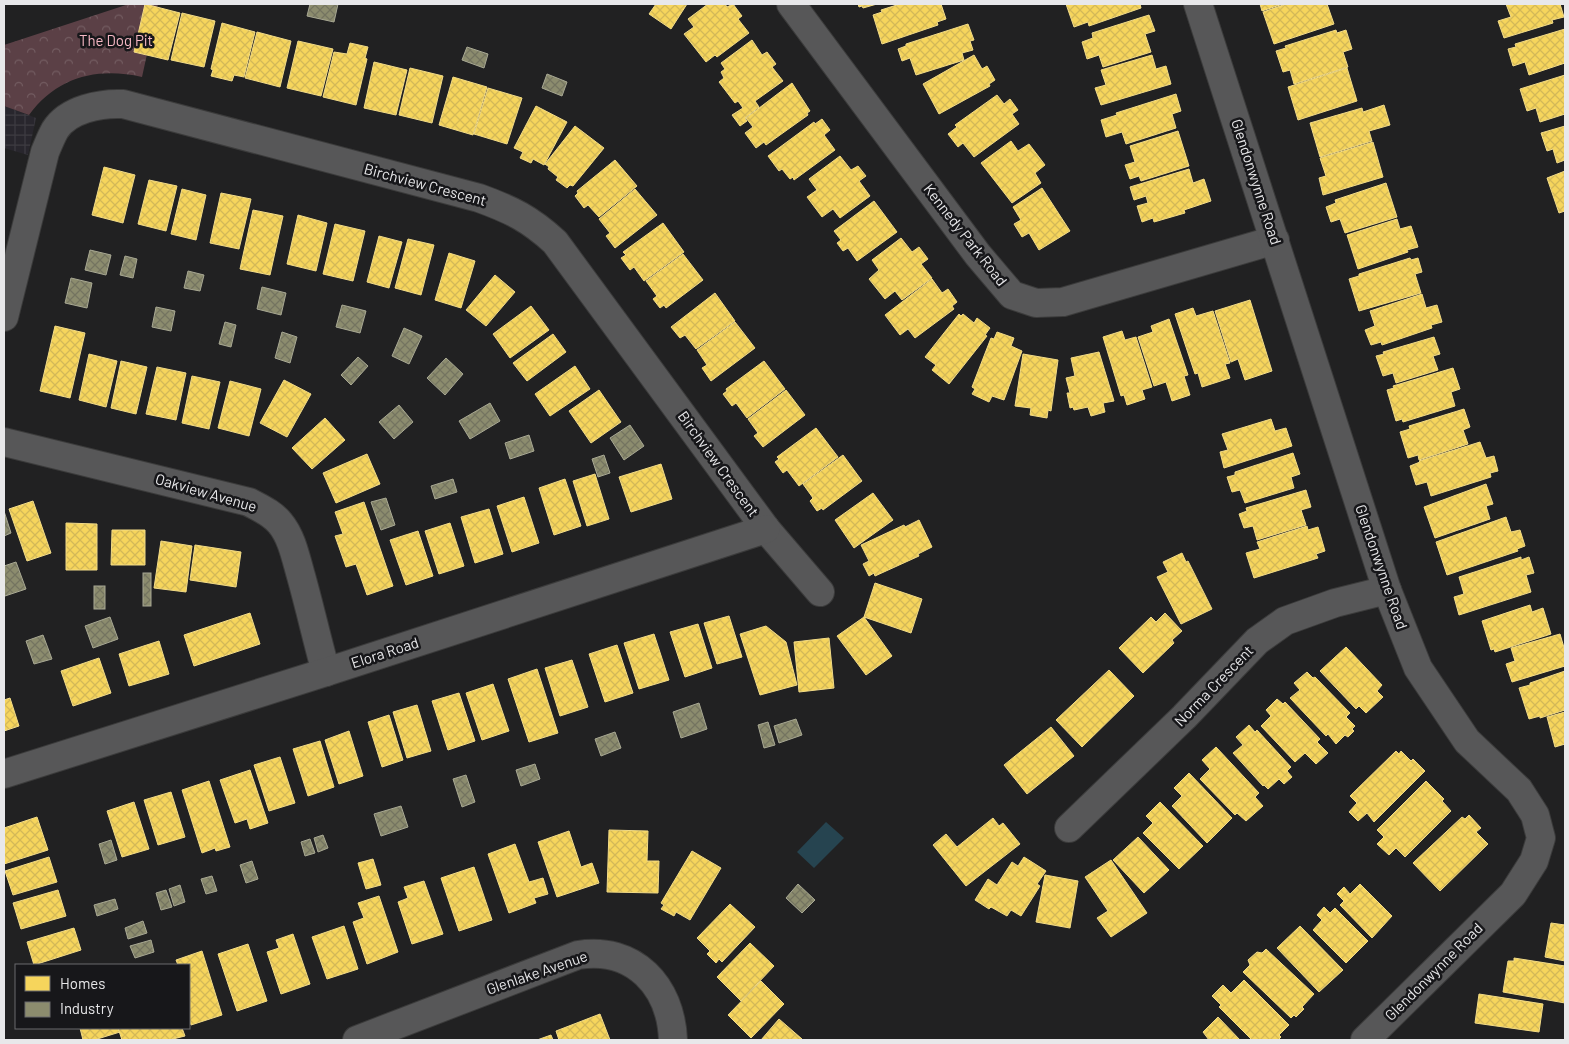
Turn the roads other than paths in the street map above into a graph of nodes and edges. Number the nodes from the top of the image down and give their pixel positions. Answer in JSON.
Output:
{"nodes":[{"id":1,"x":791,"y":4,"type":"edge"},
{"id":2,"x":1198,"y":4,"type":"edge"},
{"id":3,"x":1274,"y":240,"type":"junction"},
{"id":4,"x":4,"y":317,"type":"edge"},
{"id":5,"x":4,"y":442,"type":"edge"},
{"id":6,"x":766,"y":529,"type":"junction"},
{"id":7,"x":1387,"y":590,"type":"junction"},
{"id":8,"x":820,"y":592,"type":"dead end"},
{"id":9,"x":326,"y":672,"type":"junction"},
{"id":10,"x":4,"y":774,"type":"edge"},
{"id":11,"x":1069,"y":828,"type":"dead end"},
{"id":12,"x":357,"y":1040,"type":"edge"},
{"id":13,"x":673,"y":1040,"type":"edge"},
{"id":14,"x":1365,"y":1040,"type":"edge"}],
"edges":[{"from":1,"to":3,"type":"street","name":"Kennedy Park Road"},
{"from":2,"to":3,"type":"street","name":"Glendonwynne Road"},
{"from":3,"to":7,"type":"street","name":"Glendonwynne Road"},
{"from":4,"to":6,"type":"street","name":"Birchview Crescent"},
{"from":5,"to":9,"type":"street","name":"Oakview Avenue"},
{"from":6,"to":8,"type":"street","name":"Birchview Crescent"},
{"from":6,"to":9,"type":"street","name":"Elora Road"},
{"from":7,"to":11,"type":"street","name":"Norma Crescent"},
{"from":7,"to":14,"type":"street","name":"Glendonwynne Road"},
{"from":9,"to":10,"type":"street","name":"Elora Road"},
{"from":12,"to":13,"type":"street","name":"Glenlake Avenue"}]}
